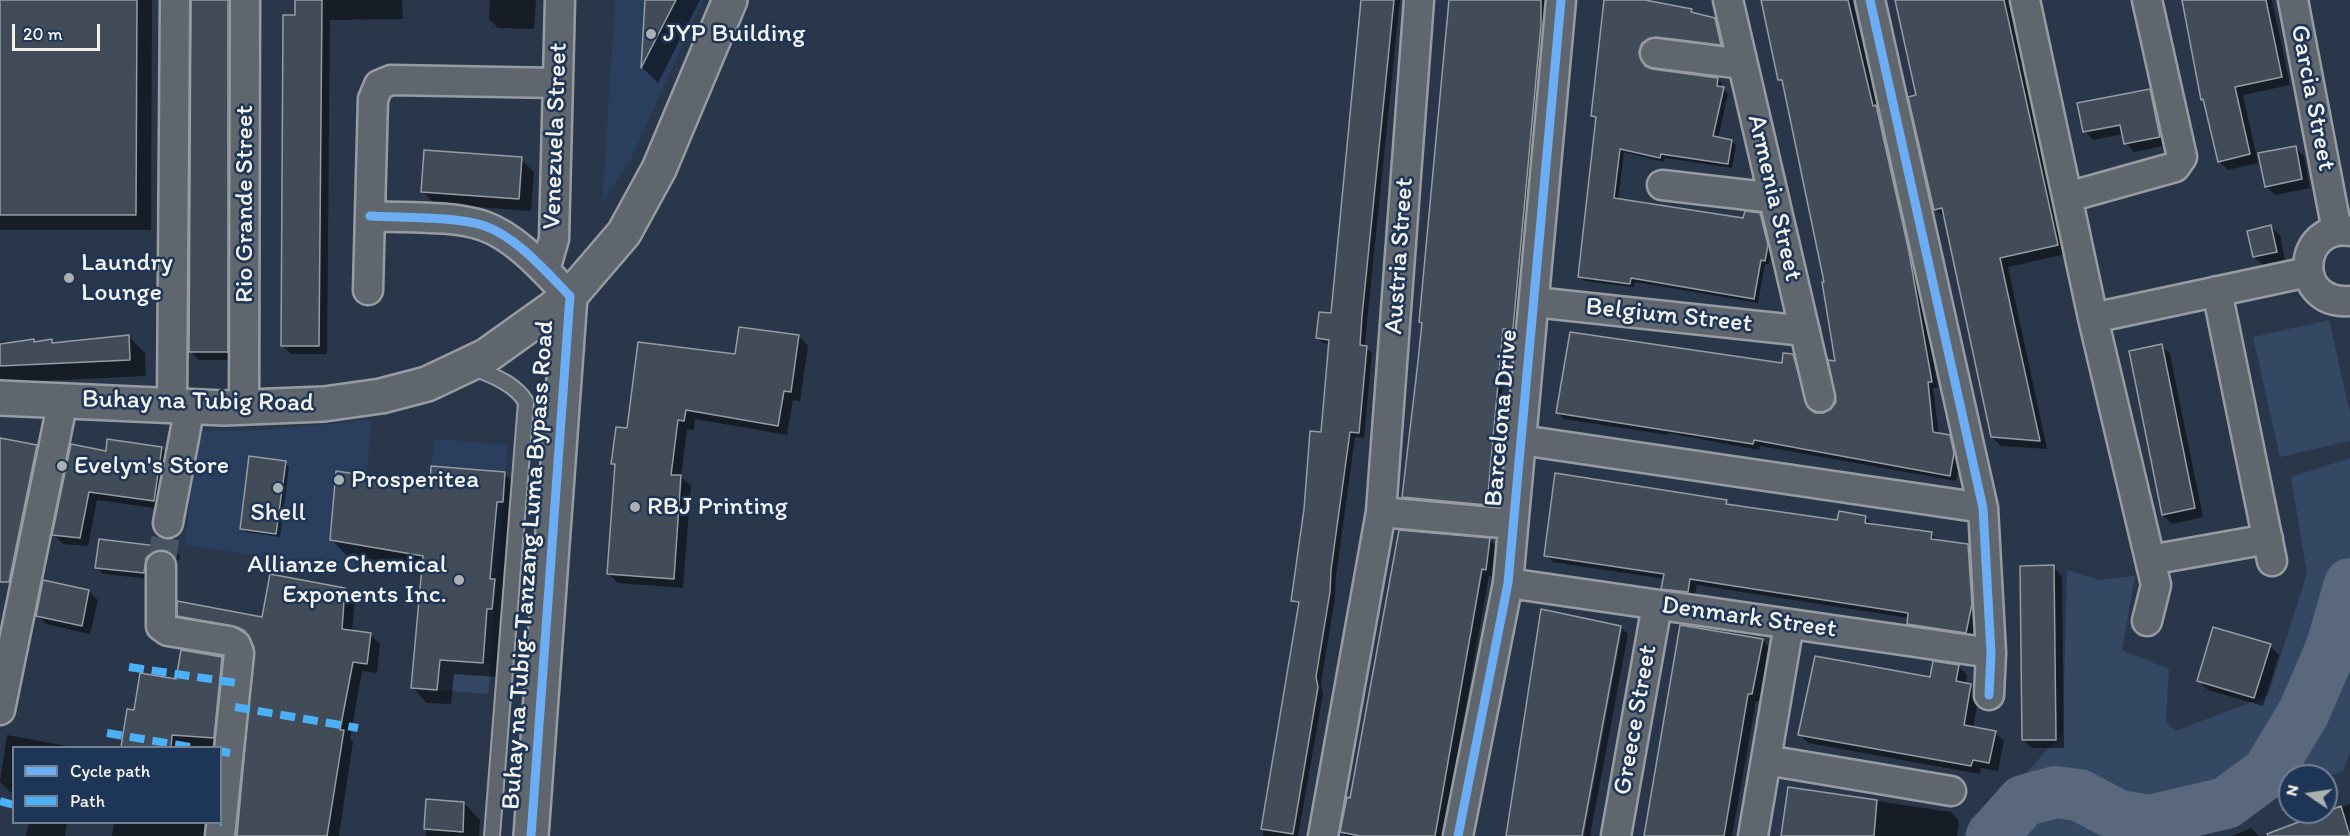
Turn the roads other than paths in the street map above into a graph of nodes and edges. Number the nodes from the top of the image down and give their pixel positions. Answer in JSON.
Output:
{"nodes":[{"id":1,"x":175,"y":0,"type":"edge"},
{"id":2,"x":245,"y":0,"type":"edge"},
{"id":3,"x":560,"y":0,"type":"edge"},
{"id":4,"x":730,"y":0,"type":"edge"},
{"id":5,"x":1419,"y":0,"type":"edge"},
{"id":6,"x":1561,"y":0,"type":"edge"},
{"id":7,"x":1728,"y":0,"type":"edge"},
{"id":8,"x":1870,"y":0,"type":"edge"},
{"id":9,"x":2025,"y":0,"type":"edge"},
{"id":10,"x":2147,"y":0,"type":"edge"},
{"id":11,"x":2293,"y":0,"type":"edge"},
{"id":12,"x":1655,"y":53,"type":"dead end"},
{"id":13,"x":1742,"y":64,"type":"junction"},
{"id":14,"x":558,"y":83,"type":"junction"},
{"id":15,"x":1662,"y":185,"type":"dead end"},
{"id":16,"x":2068,"y":196,"type":"junction"},
{"id":17,"x":1774,"y":198,"type":"junction"},
{"id":18,"x":370,"y":216,"type":"junction"},
{"id":19,"x":2344,"y":231,"type":"edge"},
{"id":20,"x":545,"y":270,"type":"junction"},
{"id":21,"x":2308,"y":272,"type":"junction"},
{"id":22,"x":368,"y":290,"type":"dead end"},
{"id":23,"x":2217,"y":291,"type":"junction"},
{"id":24,"x":570,"y":296,"type":"junction"},
{"id":25,"x":2350,"y":301,"type":"edge"},
{"id":26,"x":1534,"y":302,"type":"junction"},
{"id":27,"x":2093,"y":318,"type":"junction"},
{"id":28,"x":1805,"y":331,"type":"junction"},
{"id":29,"x":468,"y":365,"type":"junction"},
{"id":30,"x":1820,"y":397,"type":"dead end"},
{"id":31,"x":0,"y":398,"type":"edge"},
{"id":32,"x":63,"y":400,"type":"junction"},
{"id":33,"x":181,"y":405,"type":"junction"},
{"id":34,"x":244,"y":408,"type":"junction"},
{"id":35,"x":1521,"y":440,"type":"junction"},
{"id":36,"x":1983,"y":508,"type":"junction"},
{"id":37,"x":1381,"y":512,"type":"junction"},
{"id":38,"x":168,"y":523,"type":"tunnel mouth"},
{"id":39,"x":1513,"y":524,"type":"junction"},
{"id":40,"x":2150,"y":560,"type":"junction"},
{"id":41,"x":161,"y":566,"type":"tunnel mouth"},
{"id":42,"x":1508,"y":583,"type":"junction"},
{"id":43,"x":1657,"y":604,"type":"junction"},
{"id":44,"x":2147,"y":621,"type":"dead end"},
{"id":45,"x":1789,"y":624,"type":"junction"},
{"id":46,"x":1990,"y":653,"type":"junction"},
{"id":47,"x":1989,"y":695,"type":"dead end"},
{"id":48,"x":0,"y":711,"type":"edge"},
{"id":49,"x":1766,"y":760,"type":"junction"},
{"id":50,"x":1951,"y":791,"type":"dead end"},
{"id":51,"x":222,"y":817,"type":"edge"},
{"id":52,"x":492,"y":836,"type":"edge"},
{"id":53,"x":531,"y":836,"type":"edge"},
{"id":54,"x":1323,"y":836,"type":"edge"},
{"id":55,"x":1458,"y":836,"type":"edge"},
{"id":56,"x":1616,"y":836,"type":"edge"},
{"id":57,"x":1753,"y":836,"type":"edge"}],
"edges":[{"from":1,"to":33,"type":"street"},
{"from":2,"to":34,"type":"street","name":"Rio Grande Street"},
{"from":3,"to":14,"type":"street","name":"Venezuela Street"},
{"from":4,"to":24,"type":"main road","name":"Buhay na Tubig Road"},
{"from":5,"to":37,"type":"street","name":"Austria Street"},
{"from":6,"to":26,"type":"street","name":"Barcelona Drive"},
{"from":7,"to":13,"type":"street","name":"Armenia Street"},
{"from":8,"to":36,"type":"street"},
{"from":9,"to":16,"type":"street"},
{"from":10,"to":16,"type":"street"},
{"from":11,"to":19,"type":"street","name":"Garcia Street"},
{"from":12,"to":13,"type":"street"},
{"from":13,"to":17,"type":"street","name":"Armenia Street"},
{"from":14,"to":18,"type":"street"},
{"from":14,"to":20,"type":"street","name":"Venezuela Street"},
{"from":15,"to":17,"type":"street"},
{"from":16,"to":27,"type":"street"},
{"from":17,"to":28,"type":"street","name":"Armenia Street"},
{"from":18,"to":20,"type":"street"},
{"from":18,"to":22,"type":"street"},
{"from":19,"to":21,"type":"street"},
{"from":20,"to":24,"type":"street"},
{"from":21,"to":23,"type":"street"},
{"from":21,"to":25,"type":"street"},
{"from":23,"to":27,"type":"street"},
{"from":23,"to":40,"type":"street"},
{"from":24,"to":29,"type":"main road","name":"Buhay na Tubig Road"},
{"from":24,"to":53,"type":"main road","name":"Buhay na Tubig-Tanzang Luma Bypass Road"},
{"from":26,"to":28,"type":"street","name":"Belgium Street"},
{"from":26,"to":35,"type":"street","name":"Barcelona Drive"},
{"from":27,"to":40,"type":"street"},
{"from":28,"to":30,"type":"street","name":"Armenia Street"},
{"from":29,"to":34,"type":"main road","name":"Buhay na Tubig Road"},
{"from":29,"to":52,"type":"lane"},
{"from":31,"to":32,"type":"main road","name":"Buhay na Tubig Road"},
{"from":32,"to":33,"type":"main road","name":"Buhay na Tubig Road"},
{"from":32,"to":48,"type":"street"},
{"from":33,"to":34,"type":"main road","name":"Buhay na Tubig Road"},
{"from":33,"to":38,"type":"street"},
{"from":35,"to":36,"type":"street"},
{"from":35,"to":39,"type":"street","name":"Barcelona Drive"},
{"from":36,"to":46,"type":"street"},
{"from":37,"to":39,"type":"street"},
{"from":37,"to":54,"type":"street","name":"Austria Street"},
{"from":39,"to":42,"type":"street","name":"Barcelona Drive"},
{"from":40,"to":44,"type":"street"},
{"from":41,"to":51,"type":"street"},
{"from":42,"to":43,"type":"street","name":"Denmark Street"},
{"from":42,"to":55,"type":"street","name":"Barcelona Drive"},
{"from":43,"to":45,"type":"street","name":"Denmark Street"},
{"from":43,"to":56,"type":"street","name":"Greece Street"},
{"from":45,"to":46,"type":"street","name":"Denmark Street"},
{"from":45,"to":49,"type":"street"},
{"from":46,"to":47,"type":"street"},
{"from":49,"to":50,"type":"street"},
{"from":49,"to":57,"type":"street"}]}
